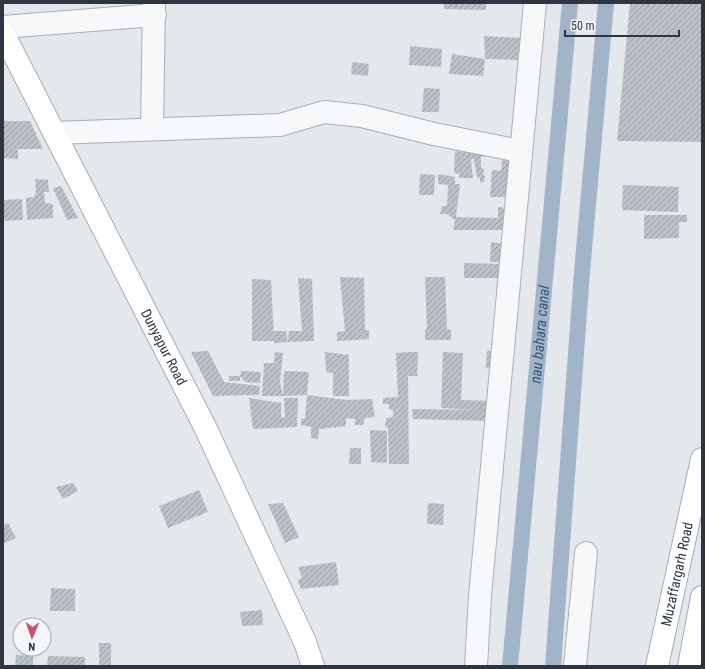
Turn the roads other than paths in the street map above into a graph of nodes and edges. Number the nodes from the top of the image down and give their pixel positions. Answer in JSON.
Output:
{"nodes":[{"id":1,"x":535,"y":3,"type":"edge"},
{"id":2,"x":154,"y":9,"type":"edge"},
{"id":3,"x":3,"y":27,"type":"edge"},
{"id":4,"x":3,"y":33,"type":"edge"},
{"id":5,"x":152,"y":128,"type":"junction"},
{"id":6,"x":54,"y":132,"type":"junction"},
{"id":7,"x":520,"y":151,"type":"junction"},
{"id":8,"x":702,"y":459,"type":"edge"},
{"id":9,"x":586,"y":552,"type":"dead end"},
{"id":10,"x":702,"y":597,"type":"edge"},
{"id":11,"x":313,"y":666,"type":"edge"},
{"id":12,"x":476,"y":666,"type":"edge"},
{"id":13,"x":575,"y":666,"type":"edge"},
{"id":14,"x":657,"y":666,"type":"edge"},
{"id":15,"x":689,"y":666,"type":"edge"}],
"edges":[{"from":1,"to":7,"type":"street"},
{"from":2,"to":3,"type":"street"},
{"from":2,"to":5,"type":"street"},
{"from":4,"to":6,"type":"main road","name":"Dunyapur Road"},
{"from":5,"to":6,"type":"street"},
{"from":5,"to":7,"type":"street"},
{"from":6,"to":11,"type":"main road","name":"Dunyapur Road"},
{"from":7,"to":12,"type":"street"},
{"from":8,"to":14,"type":"main road","name":"Muzaffargarh Road"},
{"from":9,"to":13,"type":"street"},
{"from":10,"to":15,"type":"main road","name":"Muzaffargarh Road"}]}
